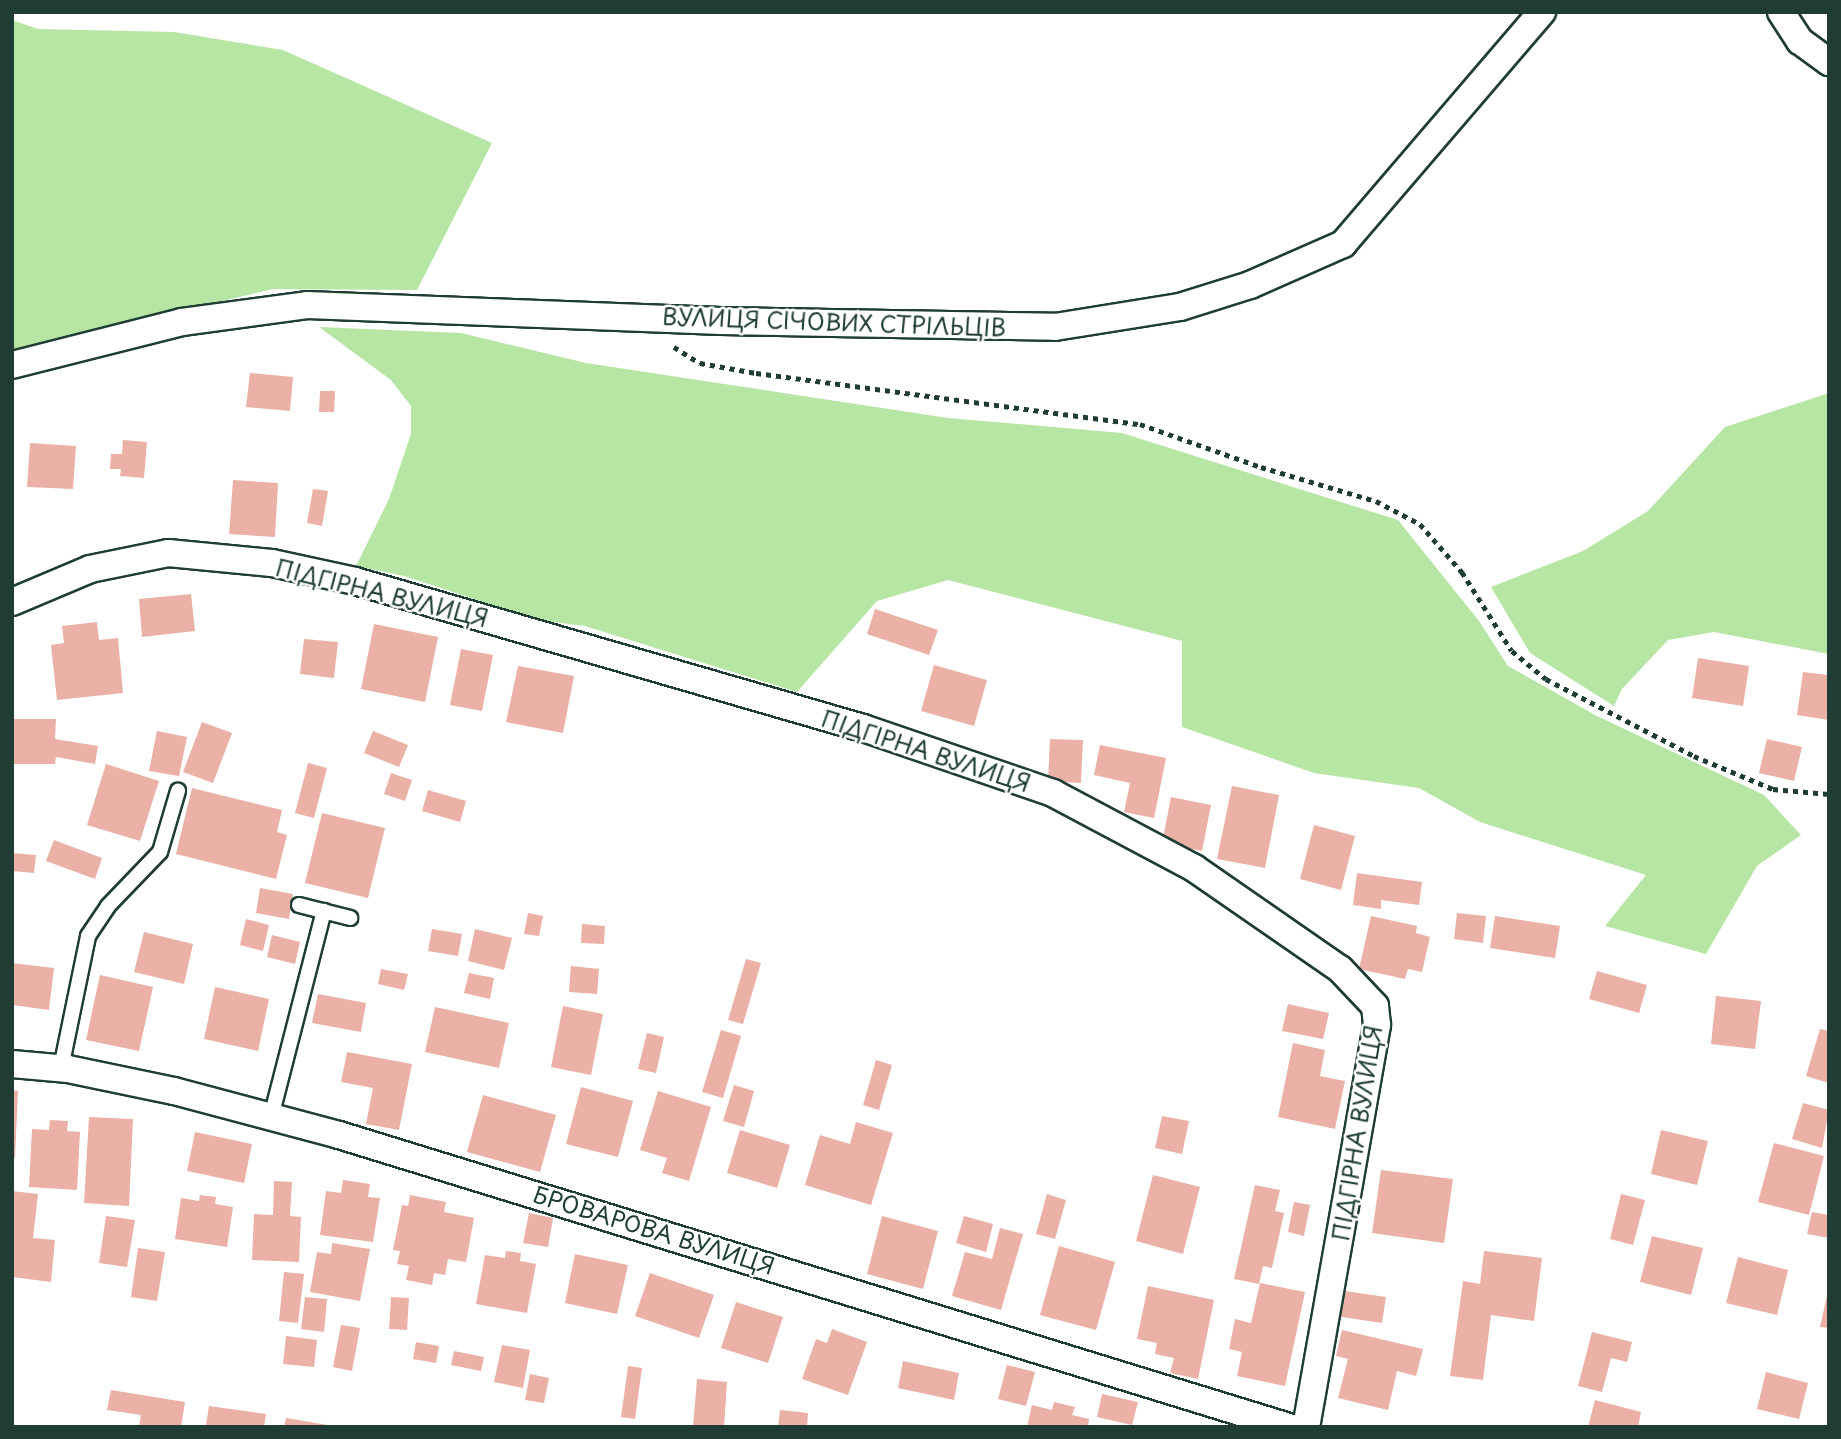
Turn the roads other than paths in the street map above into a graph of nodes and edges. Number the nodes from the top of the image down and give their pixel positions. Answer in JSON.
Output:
{"nodes":[{"id":1,"x":1542,"y":12,"type":"edge"},
{"id":2,"x":1781,"y":12,"type":"edge"},
{"id":3,"x":1829,"y":62,"type":"edge"},
{"id":4,"x":12,"y":365,"type":"edge"},
{"id":5,"x":12,"y":602,"type":"edge"},
{"id":6,"x":178,"y":791,"type":"dead end"},
{"id":7,"x":299,"y":905,"type":"dead end"},
{"id":8,"x":324,"y":911,"type":"junction"},
{"id":9,"x":350,"y":918,"type":"dead end"},
{"id":10,"x":12,"y":1064,"type":"edge"},
{"id":11,"x":61,"y":1068,"type":"junction"},
{"id":12,"x":271,"y":1117,"type":"junction"},
{"id":13,"x":1289,"y":1427,"type":"edge"},
{"id":14,"x":1306,"y":1427,"type":"edge"}],
"edges":[{"from":1,"to":4,"type":"street","name":"ВУЛИЦЯ СІЧОВИХ СТРІЛЬЦІВ"},
{"from":2,"to":3,"type":"street"},
{"from":5,"to":14,"type":"street","name":"ПІДГІРНА ВУЛИЦЯ"},
{"from":6,"to":11,"type":"lane"},
{"from":7,"to":8,"type":"lane"},
{"from":8,"to":9,"type":"lane"},
{"from":8,"to":12,"type":"lane"},
{"from":10,"to":11,"type":"street","name":"БРОВАРОВА ВУЛИЦЯ"},
{"from":11,"to":12,"type":"street","name":"БРОВАРОВА ВУЛИЦЯ"},
{"from":12,"to":13,"type":"street","name":"БРОВАРОВА ВУЛИЦЯ"}]}
